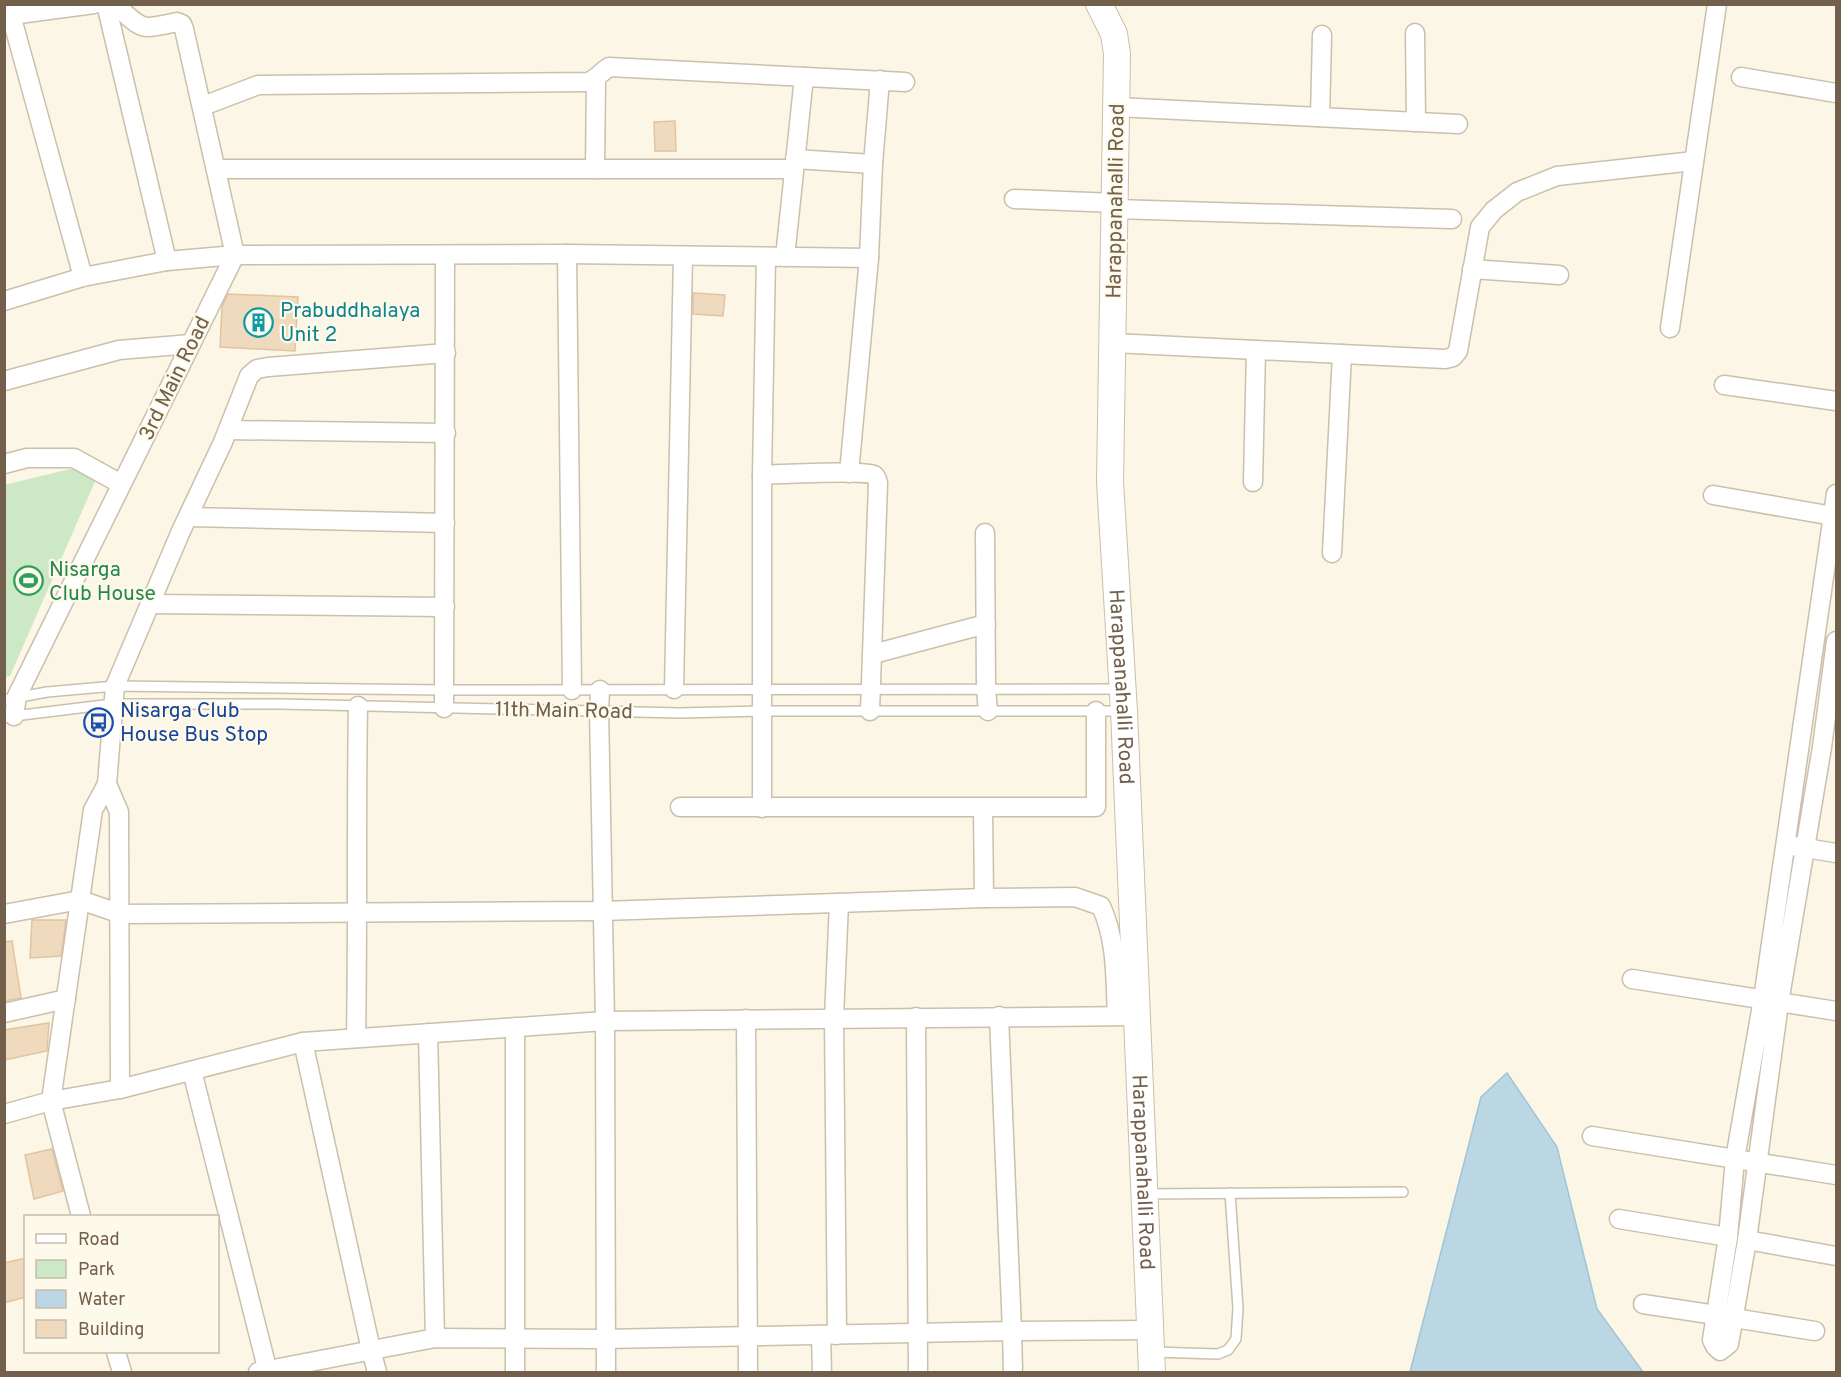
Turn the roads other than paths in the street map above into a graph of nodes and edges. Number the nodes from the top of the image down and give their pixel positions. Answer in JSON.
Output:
{"nodes":[{"id":1,"x":106,"y":4,"type":"edge"},
{"id":2,"x":113,"y":4,"type":"edge"},
{"id":3,"x":1099,"y":4,"type":"edge"},
{"id":4,"x":1717,"y":4,"type":"edge"},
{"id":5,"x":84,"y":5,"type":"edge"},
{"id":6,"x":8,"y":16,"type":"edge"},
{"id":7,"x":1415,"y":33,"type":"dead end"},
{"id":8,"x":1322,"y":35,"type":"dead end"},
{"id":9,"x":804,"y":77,"type":"junction"},
{"id":10,"x":1741,"y":77,"type":"dead end"},
{"id":11,"x":596,"y":79,"type":"junction"},
{"id":12,"x":880,"y":81,"type":"junction"},
{"id":13,"x":905,"y":82,"type":"dead end"},
{"id":14,"x":1836,"y":93,"type":"edge"},
{"id":15,"x":203,"y":106,"type":"junction"},
{"id":16,"x":1117,"y":107,"type":"junction"},
{"id":17,"x":1320,"y":117,"type":"junction"},
{"id":18,"x":1416,"y":122,"type":"junction"},
{"id":19,"x":1458,"y":124,"type":"dead end"},
{"id":20,"x":1694,"y":161,"type":"junction"},
{"id":21,"x":795,"y":164,"type":"junction"},
{"id":22,"x":873,"y":164,"type":"junction"},
{"id":23,"x":216,"y":169,"type":"junction"},
{"id":24,"x":595,"y":169,"type":"junction"},
{"id":25,"x":1014,"y":199,"type":"dead end"},
{"id":26,"x":1115,"y":206,"type":"junction"},
{"id":27,"x":1452,"y":219,"type":"dead end"},
{"id":28,"x":567,"y":254,"type":"junction"},
{"id":29,"x":235,"y":255,"type":"junction"},
{"id":30,"x":445,"y":256,"type":"junction"},
{"id":31,"x":683,"y":256,"type":"junction"},
{"id":32,"x":766,"y":257,"type":"junction"},
{"id":33,"x":785,"y":257,"type":"junction"},
{"id":34,"x":869,"y":258,"type":"junction"},
{"id":35,"x":167,"y":261,"type":"junction"},
{"id":36,"x":1472,"y":269,"type":"junction"},
{"id":37,"x":1559,"y":276,"type":"dead end"},
{"id":38,"x":83,"y":277,"type":"junction"},
{"id":39,"x":4,"y":301,"type":"edge"},
{"id":40,"x":1670,"y":328,"type":"dead end"},
{"id":41,"x":1113,"y":343,"type":"junction"},
{"id":42,"x":191,"y":344,"type":"junction"},
{"id":43,"x":1256,"y":350,"type":"junction"},
{"id":44,"x":446,"y":353,"type":"junction"},
{"id":45,"x":1342,"y":354,"type":"junction"},
{"id":46,"x":4,"y":381,"type":"edge"},
{"id":47,"x":1724,"y":385,"type":"dead end"},
{"id":48,"x":1836,"y":401,"type":"edge"},
{"id":49,"x":228,"y":430,"type":"junction"},
{"id":50,"x":446,"y":433,"type":"junction"},
{"id":51,"x":4,"y":464,"type":"edge"},
{"id":52,"x":849,"y":473,"type":"junction"},
{"id":53,"x":762,"y":475,"type":"junction"},
{"id":54,"x":1253,"y":482,"type":"dead end"},
{"id":55,"x":121,"y":484,"type":"junction"},
{"id":56,"x":1836,"y":494,"type":"edge"},
{"id":57,"x":1713,"y":495,"type":"dead end"},
{"id":58,"x":1833,"y":516,"type":"junction"},
{"id":59,"x":188,"y":517,"type":"junction"},
{"id":60,"x":445,"y":522,"type":"junction"},
{"id":61,"x":985,"y":533,"type":"dead end"},
{"id":62,"x":1332,"y":553,"type":"dead end"},
{"id":63,"x":150,"y":604,"type":"junction"},
{"id":64,"x":445,"y":607,"type":"junction"},
{"id":65,"x":986,"y":624,"type":"junction"},
{"id":66,"x":1836,"y":653,"type":"edge"},
{"id":67,"x":873,"y":654,"type":"junction"},
{"id":68,"x":1813,"y":654,"type":"junction"},
{"id":69,"x":674,"y":689,"type":"junction"},
{"id":70,"x":761,"y":689,"type":"junction"},
{"id":71,"x":872,"y":689,"type":"junction"},
{"id":72,"x":986,"y":689,"type":"junction"},
{"id":73,"x":572,"y":690,"type":"junction"},
{"id":74,"x":600,"y":690,"type":"junction"},
{"id":75,"x":113,"y":695,"type":"junction"},
{"id":76,"x":444,"y":699,"type":"junction"},
{"id":77,"x":1124,"y":700,"type":"junction"},
{"id":78,"x":358,"y":706,"type":"junction"},
{"id":79,"x":10,"y":708,"type":"edge"},
{"id":80,"x":599,"y":710,"type":"junction"},
{"id":81,"x":762,"y":711,"type":"junction"},
{"id":82,"x":870,"y":711,"type":"junction"},
{"id":83,"x":988,"y":711,"type":"junction"},
{"id":84,"x":1096,"y":711,"type":"junction"},
{"id":85,"x":1829,"y":748,"type":"edge"},
{"id":86,"x":107,"y":784,"type":"junction"},
{"id":87,"x":680,"y":807,"type":"dead end"},
{"id":88,"x":762,"y":808,"type":"junction"},
{"id":89,"x":983,"y":808,"type":"junction"},
{"id":90,"x":1785,"y":845,"type":"junction"},
{"id":91,"x":1805,"y":848,"type":"junction"},
{"id":92,"x":1836,"y":853,"type":"edge"},
{"id":93,"x":984,"y":898,"type":"junction"},
{"id":94,"x":80,"y":900,"type":"junction"},
{"id":95,"x":839,"y":903,"type":"junction"},
{"id":96,"x":603,"y":911,"type":"junction"},
{"id":97,"x":358,"y":913,"type":"junction"},
{"id":98,"x":4,"y":914,"type":"edge"},
{"id":99,"x":121,"y":914,"type":"junction"},
{"id":100,"x":1632,"y":979,"type":"dead end"},
{"id":101,"x":66,"y":999,"type":"junction"},
{"id":102,"x":1771,"y":1001,"type":"junction"},
{"id":103,"x":1836,"y":1011,"type":"edge"},
{"id":104,"x":4,"y":1013,"type":"edge"},
{"id":105,"x":999,"y":1016,"type":"junction"},
{"id":106,"x":1128,"y":1016,"type":"junction"},
{"id":107,"x":916,"y":1017,"type":"junction"},
{"id":108,"x":834,"y":1018,"type":"junction"},
{"id":109,"x":747,"y":1019,"type":"junction"},
{"id":110,"x":605,"y":1021,"type":"junction"},
{"id":111,"x":515,"y":1027,"type":"junction"},
{"id":112,"x":428,"y":1033,"type":"junction"},
{"id":113,"x":356,"y":1038,"type":"junction"},
{"id":114,"x":303,"y":1042,"type":"junction"},
{"id":115,"x":192,"y":1071,"type":"junction"},
{"id":116,"x":120,"y":1089,"type":"junction"},
{"id":117,"x":51,"y":1101,"type":"junction"},
{"id":118,"x":4,"y":1114,"type":"edge"},
{"id":119,"x":1592,"y":1136,"type":"dead end"},
{"id":120,"x":1736,"y":1159,"type":"junction"},
{"id":121,"x":1758,"y":1163,"type":"junction"},
{"id":122,"x":1836,"y":1175,"type":"edge"},
{"id":123,"x":1403,"y":1192,"type":"dead end"},
{"id":124,"x":1230,"y":1193,"type":"junction"},
{"id":125,"x":1145,"y":1194,"type":"junction"},
{"id":126,"x":81,"y":1215,"type":"edge"},
{"id":127,"x":1620,"y":1219,"type":"dead end"},
{"id":128,"x":1728,"y":1237,"type":"junction"},
{"id":129,"x":1747,"y":1240,"type":"junction"},
{"id":130,"x":1836,"y":1256,"type":"edge"},
{"id":131,"x":1643,"y":1304,"type":"dead end"},
{"id":132,"x":1716,"y":1316,"type":"junction"},
{"id":133,"x":1734,"y":1318,"type":"junction"},
{"id":134,"x":1012,"y":1331,"type":"junction"},
{"id":135,"x":1815,"y":1331,"type":"dead end"},
{"id":136,"x":917,"y":1333,"type":"junction"},
{"id":137,"x":829,"y":1335,"type":"junction"},
{"id":138,"x":748,"y":1336,"type":"junction"},
{"id":139,"x":435,"y":1338,"type":"junction"},
{"id":140,"x":516,"y":1338,"type":"junction"},
{"id":141,"x":605,"y":1339,"type":"junction"},
{"id":142,"x":371,"y":1350,"type":"junction"},
{"id":143,"x":1152,"y":1352,"type":"edge"},
{"id":144,"x":116,"y":1353,"type":"edge"},
{"id":145,"x":122,"y":1372,"type":"edge"},
{"id":146,"x":265,"y":1372,"type":"edge"},
{"id":147,"x":377,"y":1372,"type":"edge"},
{"id":148,"x":515,"y":1372,"type":"edge"},
{"id":149,"x":606,"y":1372,"type":"edge"},
{"id":150,"x":748,"y":1372,"type":"edge"},
{"id":151,"x":822,"y":1372,"type":"edge"},
{"id":152,"x":918,"y":1372,"type":"edge"},
{"id":153,"x":1013,"y":1372,"type":"edge"}],
"edges":[{"from":1,"to":35,"type":"street"},
{"from":2,"to":15,"type":"street"},
{"from":3,"to":16,"type":"street","name":"Harappanahalli Road"},
{"from":4,"to":20,"type":"street"},
{"from":5,"to":6,"type":"street"},
{"from":6,"to":38,"type":"street"},
{"from":7,"to":18,"type":"street"},
{"from":8,"to":17,"type":"street"},
{"from":9,"to":11,"type":"street"},
{"from":9,"to":12,"type":"street"},
{"from":9,"to":21,"type":"street"},
{"from":10,"to":14,"type":"street"},
{"from":11,"to":15,"type":"street"},
{"from":11,"to":24,"type":"street"},
{"from":12,"to":13,"type":"street"},
{"from":12,"to":22,"type":"street"},
{"from":15,"to":23,"type":"street"},
{"from":16,"to":17,"type":"street"},
{"from":16,"to":26,"type":"street","name":"Harappanahalli Road"},
{"from":17,"to":18,"type":"street"},
{"from":18,"to":19,"type":"street"},
{"from":20,"to":36,"type":"street"},
{"from":20,"to":40,"type":"street"},
{"from":21,"to":22,"type":"street"},
{"from":21,"to":24,"type":"street"},
{"from":21,"to":33,"type":"street"},
{"from":22,"to":34,"type":"street"},
{"from":23,"to":24,"type":"street"},
{"from":23,"to":29,"type":"street"},
{"from":25,"to":26,"type":"street"},
{"from":26,"to":27,"type":"street"},
{"from":26,"to":41,"type":"street","name":"Harappanahalli Road"},
{"from":28,"to":30,"type":"street"},
{"from":28,"to":31,"type":"street"},
{"from":28,"to":73,"type":"street"},
{"from":29,"to":30,"type":"street"},
{"from":29,"to":35,"type":"street"},
{"from":29,"to":42,"type":"street","name":"3rd Main Road"},
{"from":30,"to":44,"type":"street"},
{"from":31,"to":32,"type":"street"},
{"from":31,"to":69,"type":"street"},
{"from":32,"to":33,"type":"street"},
{"from":32,"to":53,"type":"street"},
{"from":33,"to":34,"type":"street"},
{"from":34,"to":52,"type":"street"},
{"from":35,"to":38,"type":"street"},
{"from":36,"to":37,"type":"street"},
{"from":36,"to":45,"type":"street"},
{"from":38,"to":39,"type":"street"},
{"from":41,"to":43,"type":"street"},
{"from":41,"to":77,"type":"street","name":"Harappanahalli Road"},
{"from":42,"to":46,"type":"street"},
{"from":42,"to":55,"type":"street","name":"3rd Main Road"},
{"from":43,"to":45,"type":"street"},
{"from":43,"to":54,"type":"street"},
{"from":44,"to":49,"type":"street"},
{"from":44,"to":50,"type":"street"},
{"from":45,"to":62,"type":"street"},
{"from":47,"to":48,"type":"street"},
{"from":49,"to":50,"type":"street"},
{"from":49,"to":59,"type":"street"},
{"from":50,"to":60,"type":"street"},
{"from":51,"to":55,"type":"street"},
{"from":52,"to":53,"type":"street"},
{"from":52,"to":67,"type":"street"},
{"from":53,"to":70,"type":"street"},
{"from":55,"to":79,"type":"street","name":"3rd Main Road"},
{"from":56,"to":58,"type":"street"},
{"from":57,"to":58,"type":"street"},
{"from":58,"to":68,"type":"street"},
{"from":59,"to":60,"type":"street"},
{"from":59,"to":63,"type":"street"},
{"from":60,"to":64,"type":"street"},
{"from":61,"to":65,"type":"street"},
{"from":63,"to":64,"type":"street"},
{"from":63,"to":75,"type":"street"},
{"from":64,"to":76,"type":"street"},
{"from":65,"to":67,"type":"street"},
{"from":65,"to":72,"type":"street"},
{"from":66,"to":68,"type":"street"},
{"from":66,"to":85,"type":"street"},
{"from":67,"to":71,"type":"street"},
{"from":68,"to":90,"type":"street"},
{"from":69,"to":70,"type":"lane","name":"11th Main Road"},
{"from":69,"to":74,"type":"lane","name":"11th Main Road"},
{"from":70,"to":71,"type":"lane","name":"11th Main Road"},
{"from":70,"to":81,"type":"street"},
{"from":71,"to":72,"type":"lane","name":"11th Main Road"},
{"from":71,"to":82,"type":"street"},
{"from":72,"to":77,"type":"lane","name":"11th Main Road"},
{"from":72,"to":83,"type":"street"},
{"from":73,"to":74,"type":"lane","name":"11th Main Road"},
{"from":73,"to":76,"type":"lane","name":"11th Main Road"},
{"from":74,"to":80,"type":"street"},
{"from":75,"to":76,"type":"lane","name":"11th Main Road"},
{"from":75,"to":78,"type":"lane","name":"11th Main Road"},
{"from":75,"to":79,"type":"lane","name":"11th Main Road"},
{"from":75,"to":79,"type":"lane","name":"11th Main Road"},
{"from":75,"to":86,"type":"street"},
{"from":76,"to":78,"type":"lane","name":"11th Main Road"},
{"from":76,"to":80,"type":"lane","name":"11th Main Road"},
{"from":77,"to":84,"type":"lane","name":"11th Main Road"},
{"from":77,"to":106,"type":"street","name":"Harappanahalli Road"},
{"from":78,"to":97,"type":"street"},
{"from":80,"to":81,"type":"lane","name":"11th Main Road"},
{"from":80,"to":96,"type":"street"},
{"from":81,"to":82,"type":"lane","name":"11th Main Road"},
{"from":81,"to":88,"type":"street"},
{"from":82,"to":83,"type":"lane","name":"11th Main Road"},
{"from":83,"to":84,"type":"lane","name":"11th Main Road"},
{"from":84,"to":89,"type":"street"},
{"from":85,"to":91,"type":"street"},
{"from":86,"to":94,"type":"street"},
{"from":86,"to":99,"type":"street"},
{"from":87,"to":88,"type":"street"},
{"from":88,"to":89,"type":"street"},
{"from":89,"to":93,"type":"street"},
{"from":90,"to":91,"type":"street"},
{"from":90,"to":102,"type":"street"},
{"from":91,"to":92,"type":"street"},
{"from":91,"to":102,"type":"street"},
{"from":93,"to":95,"type":"street"},
{"from":93,"to":106,"type":"street"},
{"from":94,"to":98,"type":"street"},
{"from":94,"to":99,"type":"street"},
{"from":94,"to":101,"type":"street"},
{"from":95,"to":96,"type":"street"},
{"from":95,"to":108,"type":"street"},
{"from":96,"to":97,"type":"street"},
{"from":96,"to":110,"type":"street"},
{"from":97,"to":99,"type":"street"},
{"from":97,"to":113,"type":"street"},
{"from":99,"to":116,"type":"street"},
{"from":100,"to":102,"type":"street"},
{"from":101,"to":104,"type":"street"},
{"from":101,"to":117,"type":"street"},
{"from":102,"to":103,"type":"street"},
{"from":102,"to":120,"type":"street"},
{"from":102,"to":121,"type":"street"},
{"from":105,"to":106,"type":"street"},
{"from":105,"to":107,"type":"street"},
{"from":105,"to":134,"type":"street"},
{"from":106,"to":125,"type":"street","name":"Harappanahalli Road"},
{"from":107,"to":108,"type":"street"},
{"from":107,"to":136,"type":"street"},
{"from":108,"to":109,"type":"street"},
{"from":108,"to":137,"type":"street"},
{"from":109,"to":110,"type":"street"},
{"from":109,"to":138,"type":"street"},
{"from":110,"to":111,"type":"street"},
{"from":110,"to":141,"type":"street"},
{"from":111,"to":112,"type":"street"},
{"from":111,"to":140,"type":"street"},
{"from":112,"to":113,"type":"street"},
{"from":112,"to":139,"type":"street"},
{"from":113,"to":114,"type":"street"},
{"from":114,"to":115,"type":"street"},
{"from":114,"to":142,"type":"street"},
{"from":115,"to":116,"type":"street"},
{"from":115,"to":146,"type":"street"},
{"from":116,"to":117,"type":"street"},
{"from":117,"to":118,"type":"street"},
{"from":117,"to":126,"type":"street"},
{"from":119,"to":120,"type":"street"},
{"from":120,"to":121,"type":"street"},
{"from":120,"to":128,"type":"street"},
{"from":121,"to":122,"type":"street"},
{"from":121,"to":129,"type":"street"},
{"from":123,"to":124,"type":"lane"},
{"from":124,"to":125,"type":"lane"},
{"from":124,"to":143,"type":"lane"},
{"from":125,"to":143,"type":"street","name":"Harappanahalli Road"},
{"from":127,"to":128,"type":"street"},
{"from":128,"to":132,"type":"street"},
{"from":129,"to":130,"type":"street"},
{"from":129,"to":133,"type":"street"},
{"from":131,"to":132,"type":"street"},
{"from":132,"to":133,"type":"street"},
{"from":133,"to":135,"type":"street"},
{"from":134,"to":136,"type":"street"},
{"from":134,"to":143,"type":"street"},
{"from":134,"to":153,"type":"street"},
{"from":136,"to":137,"type":"street"},
{"from":136,"to":152,"type":"street"},
{"from":137,"to":138,"type":"street"},
{"from":137,"to":151,"type":"street"},
{"from":138,"to":141,"type":"street"},
{"from":138,"to":150,"type":"street"},
{"from":139,"to":140,"type":"street"},
{"from":139,"to":142,"type":"street"},
{"from":140,"to":141,"type":"street"},
{"from":140,"to":148,"type":"street"},
{"from":141,"to":149,"type":"street"},
{"from":142,"to":146,"type":"street"},
{"from":142,"to":147,"type":"street"},
{"from":144,"to":145,"type":"street"}]}
